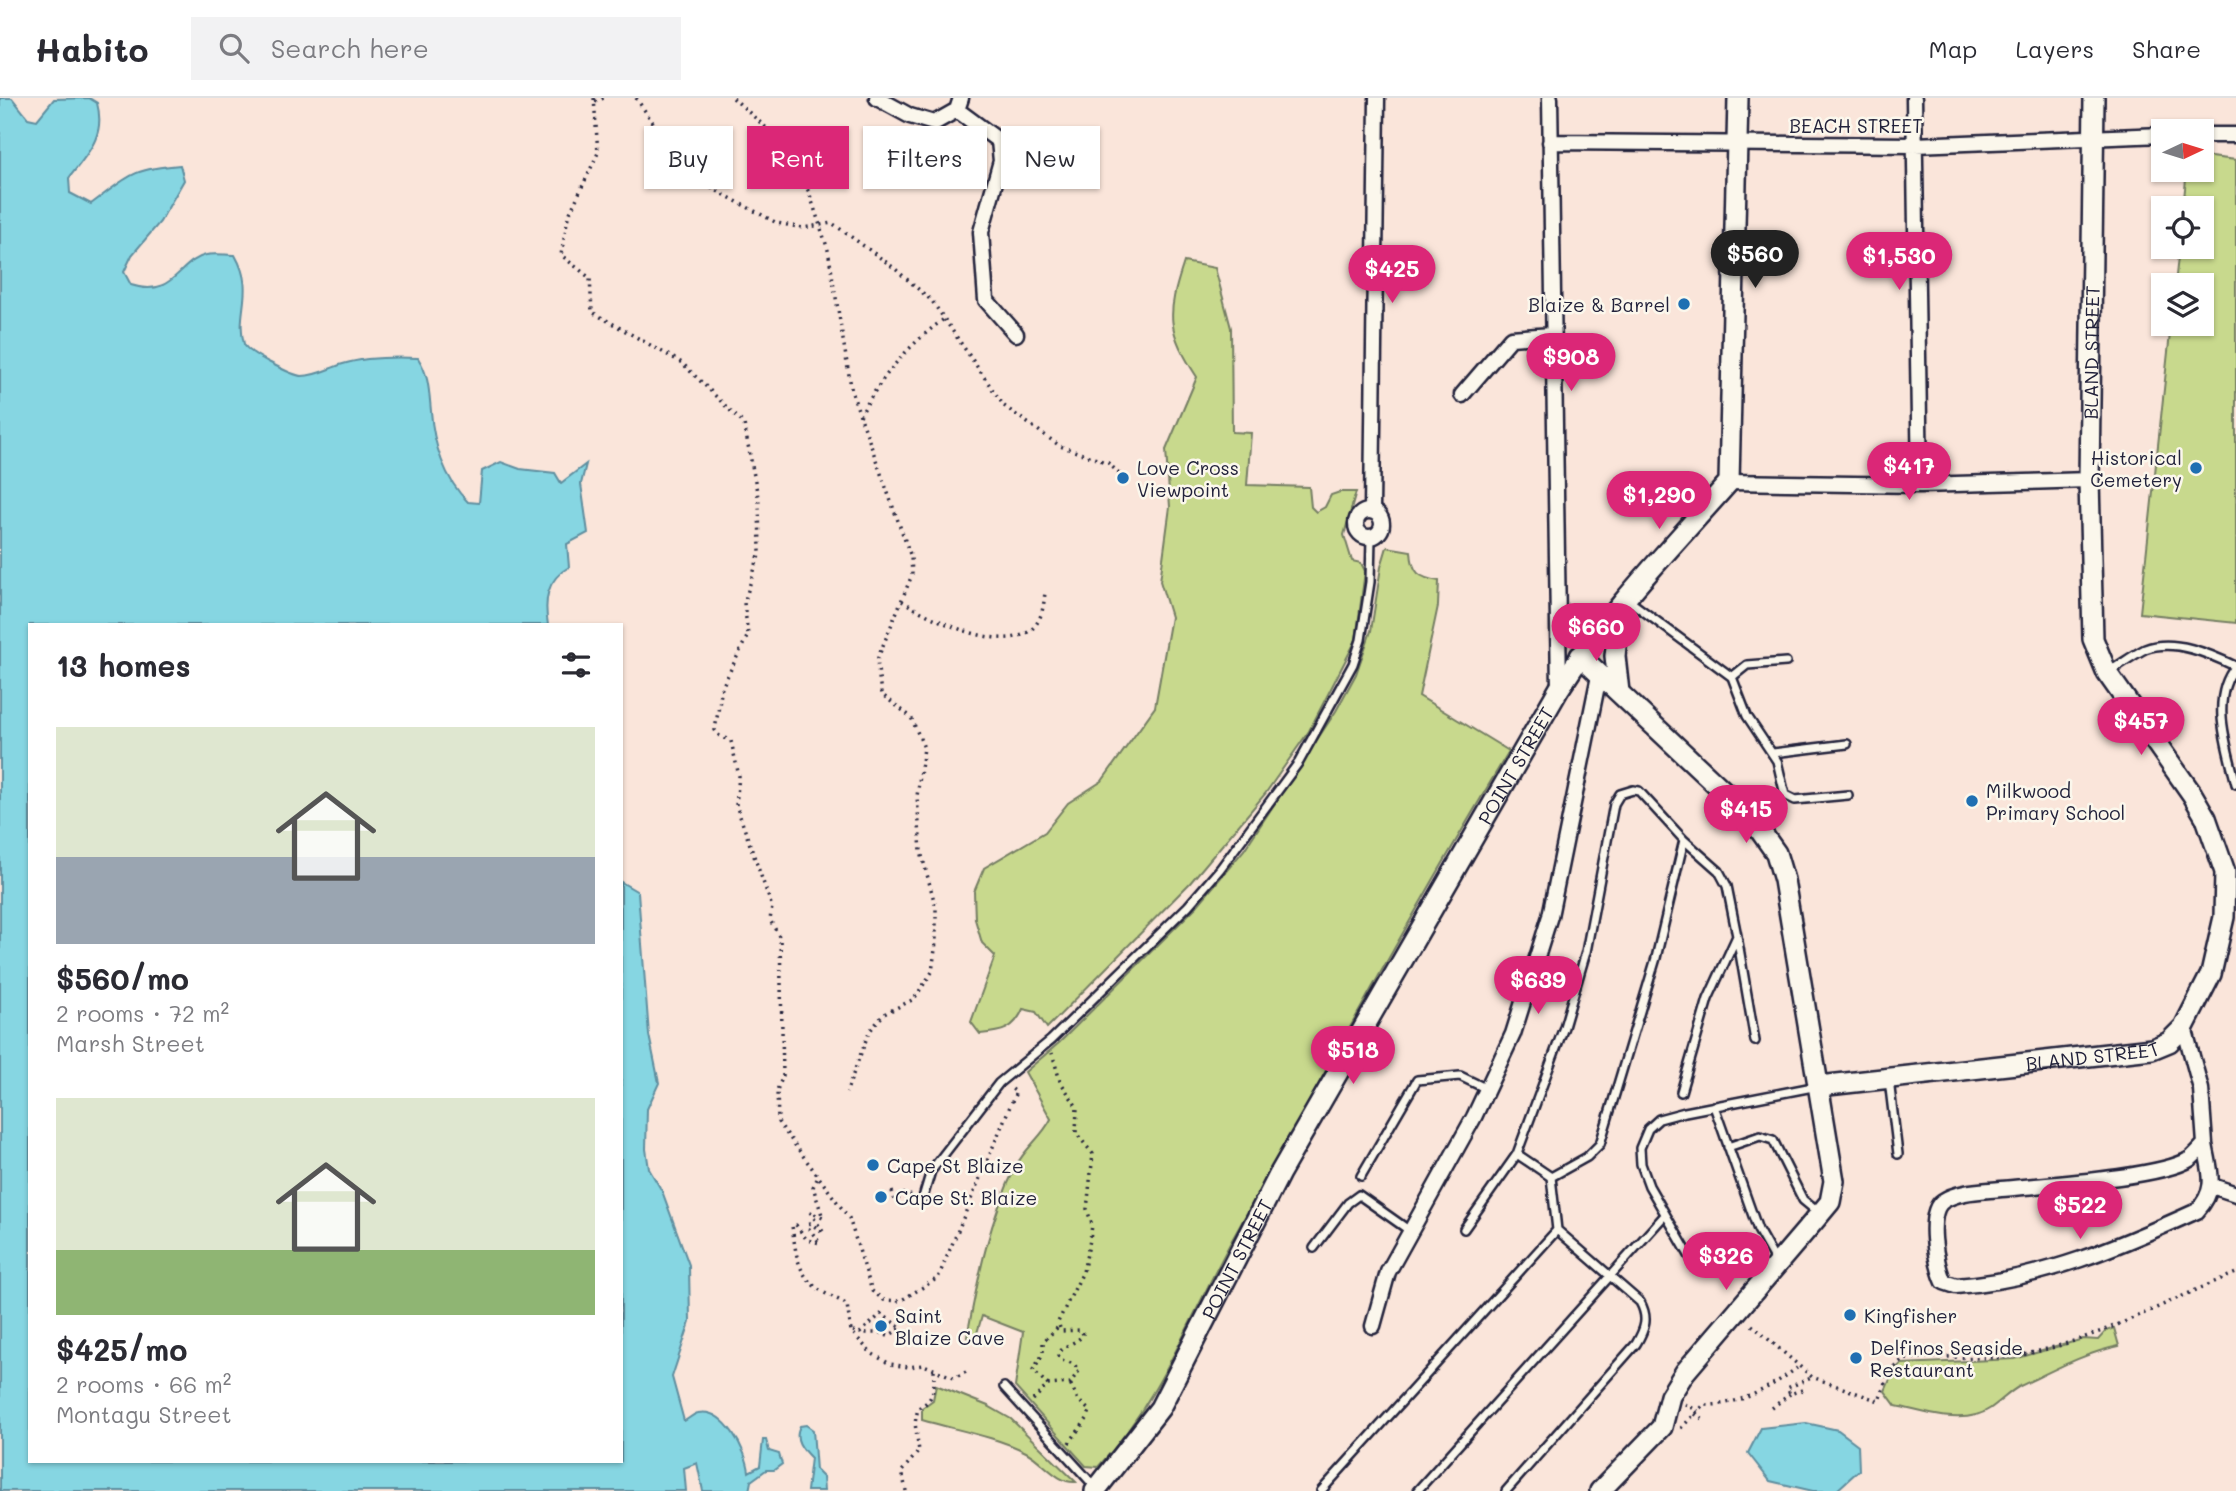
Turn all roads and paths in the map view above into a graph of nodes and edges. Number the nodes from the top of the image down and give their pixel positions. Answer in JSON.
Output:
{"nodes":[{"id":1,"x":604,"y":98,"type":"edge"},
{"id":2,"x":636,"y":98,"type":"edge"},
{"id":3,"x":733,"y":98,"type":"edge"},
{"id":4,"x":877,"y":98,"type":"edge"},
{"id":5,"x":1377,"y":98,"type":"edge"},
{"id":6,"x":1550,"y":98,"type":"edge"},
{"id":7,"x":1738,"y":98,"type":"edge"},
{"id":8,"x":1914,"y":98,"type":"edge"},
{"id":9,"x":2094,"y":98,"type":"edge"},
{"id":10,"x":595,"y":99,"type":"edge"},
{"id":11,"x":959,"y":104,"type":"edge"},
{"id":12,"x":2151,"y":135,"type":"edge"},
{"id":13,"x":2214,"y":135,"type":"edge"},
{"id":14,"x":2236,"y":135,"type":"edge"},
{"id":15,"x":2095,"y":136,"type":"junction"},
{"id":16,"x":1550,"y":142,"type":"junction"},
{"id":17,"x":1738,"y":144,"type":"junction"},
{"id":18,"x":1915,"y":145,"type":"junction"},
{"id":19,"x":822,"y":227,"type":"junction"},
{"id":20,"x":944,"y":319,"type":"junction"},
{"id":21,"x":1016,"y":334,"type":"dead end"},
{"id":22,"x":1552,"y":335,"type":"junction"},
{"id":23,"x":1462,"y":395,"type":"dead end"},
{"id":24,"x":860,"y":416,"type":"junction"},
{"id":25,"x":1120,"y":474,"type":"dead end"},
{"id":26,"x":2088,"y":480,"type":"junction"},
{"id":27,"x":1729,"y":482,"type":"junction"},
{"id":28,"x":1920,"y":485,"type":"junction"},
{"id":29,"x":1371,"y":537,"type":"joint"},
{"id":30,"x":1045,"y":592,"type":"dead end"},
{"id":31,"x":902,"y":601,"type":"junction"},
{"id":32,"x":1623,"y":602,"type":"junction"},
{"id":33,"x":1616,"y":632,"type":"junction"},
{"id":34,"x":1580,"y":656,"type":"junction"},
{"id":35,"x":1786,"y":662,"type":"dead end"},
{"id":36,"x":2235,"y":666,"type":"edge"},
{"id":37,"x":2107,"y":673,"type":"junction"},
{"id":38,"x":1599,"y":676,"type":"junction"},
{"id":39,"x":1732,"y":677,"type":"junction"},
{"id":40,"x":1559,"y":689,"type":"junction"},
{"id":41,"x":1619,"y":692,"type":"junction"},
{"id":42,"x":1847,"y":744,"type":"dead end"},
{"id":43,"x":1773,"y":753,"type":"junction"},
{"id":44,"x":2236,"y":784,"type":"edge"},
{"id":45,"x":1848,"y":795,"type":"dead end"},
{"id":46,"x":1684,"y":840,"type":"junction"},
{"id":47,"x":2231,"y":872,"type":"edge"},
{"id":48,"x":1737,"y":936,"type":"junction"},
{"id":49,"x":2184,"y":1027,"type":"junction"},
{"id":50,"x":1051,"y":1040,"type":"junction"},
{"id":51,"x":1755,"y":1041,"type":"dead end"},
{"id":52,"x":1888,"y":1079,"type":"junction"},
{"id":53,"x":1819,"y":1086,"type":"junction"},
{"id":54,"x":1488,"y":1089,"type":"junction"},
{"id":55,"x":1681,"y":1092,"type":"dead end"},
{"id":56,"x":846,"y":1093,"type":"dead end"},
{"id":57,"x":1714,"y":1106,"type":"junction"},
{"id":58,"x":2205,"y":1144,"type":"junction"},
{"id":59,"x":1728,"y":1147,"type":"junction"},
{"id":60,"x":1517,"y":1154,"type":"junction"},
{"id":61,"x":1898,"y":1154,"type":"dead end"},
{"id":62,"x":1361,"y":1176,"type":"dead end"},
{"id":63,"x":1551,"y":1177,"type":"junction"},
{"id":64,"x":2212,"y":1186,"type":"junction"},
{"id":65,"x":892,"y":1191,"type":"dead end"},
{"id":66,"x":2236,"y":1194,"type":"edge"},
{"id":67,"x":918,"y":1201,"type":"joint"},
{"id":68,"x":1820,"y":1214,"type":"junction"},
{"id":69,"x":1664,"y":1216,"type":"junction"},
{"id":70,"x":1464,"y":1229,"type":"dead end"},
{"id":71,"x":1557,"y":1230,"type":"junction"},
{"id":72,"x":1411,"y":1231,"type":"junction"},
{"id":73,"x":1314,"y":1248,"type":"dead end"},
{"id":74,"x":1693,"y":1262,"type":"dead end"},
{"id":75,"x":1777,"y":1263,"type":"junction"},
{"id":76,"x":2236,"y":1273,"type":"edge"},
{"id":77,"x":1608,"y":1276,"type":"junction"},
{"id":78,"x":1752,"y":1325,"type":"dead end"},
{"id":79,"x":1059,"y":1326,"type":"junction"},
{"id":80,"x":1373,"y":1326,"type":"dead end"},
{"id":81,"x":851,"y":1331,"type":"junction"},
{"id":82,"x":860,"y":1333,"type":"junction"},
{"id":83,"x":1797,"y":1368,"type":"junction"},
{"id":84,"x":934,"y":1370,"type":"junction"},
{"id":85,"x":966,"y":1373,"type":"dead end"},
{"id":86,"x":1812,"y":1377,"type":"junction"},
{"id":87,"x":1070,"y":1383,"type":"junction"},
{"id":88,"x":1048,"y":1385,"type":"junction"},
{"id":89,"x":1004,"y":1387,"type":"dead end"},
{"id":90,"x":1802,"y":1390,"type":"dead end"},
{"id":91,"x":1790,"y":1395,"type":"junction"},
{"id":92,"x":1024,"y":1408,"type":"junction"},
{"id":93,"x":1772,"y":1408,"type":"dead end"},
{"id":94,"x":1695,"y":1415,"type":"junction"},
{"id":95,"x":1705,"y":1421,"type":"dead end"},
{"id":96,"x":1678,"y":1431,"type":"dead end"},
{"id":97,"x":1063,"y":1451,"type":"junction"},
{"id":98,"x":1096,"y":1490,"type":"edge"},
{"id":99,"x":906,"y":1491,"type":"edge"},
{"id":100,"x":1321,"y":1491,"type":"edge"},
{"id":101,"x":1417,"y":1491,"type":"edge"},
{"id":102,"x":1506,"y":1491,"type":"edge"},
{"id":103,"x":1600,"y":1491,"type":"edge"}],
"edges":[{"from":1,"to":10,"type":"path"},
{"from":2,"to":19,"type":"path"},
{"from":3,"to":19,"type":"path"},
{"from":4,"to":11,"type":"street"},
{"from":5,"to":29,"type":"street"},
{"from":6,"to":16,"type":"street"},
{"from":7,"to":17,"type":"street"},
{"from":8,"to":18,"type":"street"},
{"from":9,"to":15,"type":"street","name":"BLAND STREET"},
{"from":10,"to":81,"type":"path"},
{"from":11,"to":21,"type":"street"},
{"from":12,"to":15,"type":"street","name":"BEACH STREET"},
{"from":13,"to":14,"type":"street"},
{"from":15,"to":18,"type":"street","name":"BEACH STREET"},
{"from":15,"to":26,"type":"street","name":"BLAND STREET"},
{"from":16,"to":17,"type":"street","name":"BEACH STREET"},
{"from":16,"to":22,"type":"street"},
{"from":17,"to":18,"type":"street","name":"BEACH STREET"},
{"from":17,"to":27,"type":"street"},
{"from":18,"to":28,"type":"street"},
{"from":19,"to":20,"type":"path"},
{"from":19,"to":24,"type":"path"},
{"from":20,"to":24,"type":"path"},
{"from":20,"to":25,"type":"path"},
{"from":22,"to":23,"type":"street"},
{"from":22,"to":40,"type":"street"},
{"from":24,"to":31,"type":"path"},
{"from":26,"to":28,"type":"street"},
{"from":26,"to":37,"type":"street","name":"BLAND STREET"},
{"from":27,"to":28,"type":"street"},
{"from":27,"to":32,"type":"street","name":"POINT STREET"},
{"from":29,"to":50,"type":"lane"},
{"from":30,"to":31,"type":"path"},
{"from":31,"to":56,"type":"path"},
{"from":32,"to":33,"type":"street"},
{"from":32,"to":34,"type":"street","name":"POINT STREET"},
{"from":32,"to":39,"type":"lane"},
{"from":33,"to":38,"type":"street"},
{"from":33,"to":41,"type":"street"},
{"from":34,"to":38,"type":"street"},
{"from":34,"to":40,"type":"street","name":"POINT STREET"},
{"from":35,"to":39,"type":"lane"},
{"from":36,"to":37,"type":"lane"},
{"from":36,"to":44,"type":"lane"},
{"from":37,"to":47,"type":"street","name":"BLAND STREET"},
{"from":38,"to":41,"type":"street"},
{"from":38,"to":54,"type":"street"},
{"from":39,"to":43,"type":"lane"},
{"from":40,"to":98,"type":"street","name":"POINT STREET"},
{"from":41,"to":53,"type":"street"},
{"from":42,"to":43,"type":"lane"},
{"from":43,"to":45,"type":"lane"},
{"from":46,"to":48,"type":"lane"},
{"from":46,"to":60,"type":"lane"},
{"from":46,"to":63,"type":"lane"},
{"from":47,"to":49,"type":"street","name":"BLAND STREET"},
{"from":48,"to":51,"type":"lane"},
{"from":48,"to":55,"type":"lane"},
{"from":49,"to":52,"type":"street","name":"BLAND STREET"},
{"from":49,"to":58,"type":"street"},
{"from":50,"to":67,"type":"lane"},
{"from":50,"to":79,"type":"path"},
{"from":52,"to":53,"type":"street","name":"BLAND STREET"},
{"from":52,"to":61,"type":"lane"},
{"from":53,"to":57,"type":"lane"},
{"from":53,"to":68,"type":"street"},
{"from":54,"to":62,"type":"lane"},
{"from":54,"to":72,"type":"street"},
{"from":57,"to":59,"type":"lane"},
{"from":57,"to":69,"type":"lane"},
{"from":58,"to":64,"type":"street"},
{"from":58,"to":64,"type":"street"},
{"from":59,"to":68,"type":"lane"},
{"from":59,"to":75,"type":"lane"},
{"from":60,"to":63,"type":"lane"},
{"from":60,"to":70,"type":"lane"},
{"from":63,"to":71,"type":"lane"},
{"from":64,"to":66,"type":"street"},
{"from":65,"to":67,"type":"path"},
{"from":68,"to":75,"type":"street"},
{"from":69,"to":74,"type":"lane"},
{"from":69,"to":77,"type":"lane"},
{"from":71,"to":77,"type":"lane"},
{"from":71,"to":100,"type":"lane"},
{"from":72,"to":73,"type":"lane"},
{"from":72,"to":80,"type":"street"},
{"from":75,"to":103,"type":"street"},
{"from":76,"to":86,"type":"path"},
{"from":77,"to":101,"type":"lane"},
{"from":77,"to":102,"type":"lane"},
{"from":78,"to":83,"type":"path"},
{"from":79,"to":87,"type":"path"},
{"from":79,"to":88,"type":"path"},
{"from":81,"to":82,"type":"path"},
{"from":81,"to":84,"type":"path"},
{"from":82,"to":82,"type":"path"},
{"from":83,"to":86,"type":"path"},
{"from":83,"to":94,"type":"path"},
{"from":84,"to":85,"type":"path"},
{"from":84,"to":99,"type":"path"},
{"from":86,"to":91,"type":"path"},
{"from":87,"to":88,"type":"path"},
{"from":87,"to":97,"type":"path"},
{"from":88,"to":92,"type":"path"},
{"from":89,"to":92,"type":"lane"},
{"from":90,"to":91,"type":"path"},
{"from":91,"to":93,"type":"path"},
{"from":92,"to":97,"type":"lane"},
{"from":94,"to":95,"type":"path"},
{"from":94,"to":96,"type":"path"},
{"from":97,"to":98,"type":"lane"}]}
